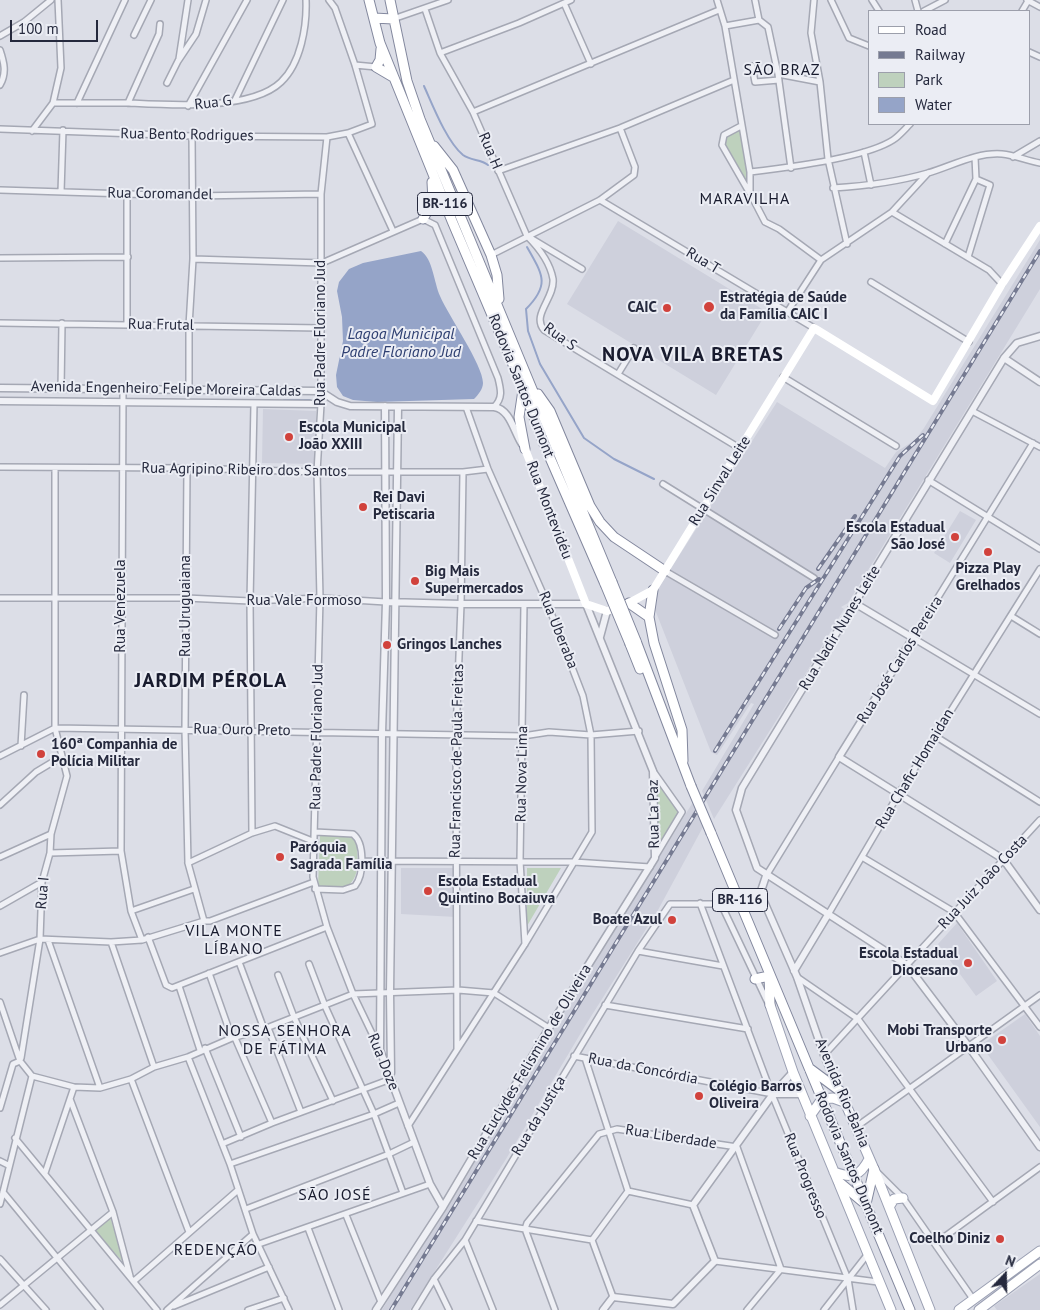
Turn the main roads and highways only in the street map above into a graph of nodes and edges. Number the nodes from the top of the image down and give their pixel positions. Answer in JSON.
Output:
{"nodes":[{"id":1,"x":369,"y":0,"type":"edge"},
{"id":2,"x":390,"y":0,"type":"edge"},
{"id":3,"x":374,"y":18,"type":"junction"},
{"id":4,"x":393,"y":19,"type":"junction"},
{"id":5,"x":380,"y":44,"type":"junction"},
{"id":6,"x":395,"y":79,"type":"junction"},
{"id":7,"x":428,"y":138,"type":"junction"},
{"id":8,"x":430,"y":167,"type":"junction"},
{"id":9,"x":423,"y":219,"type":"road end"},
{"id":10,"x":1040,"y":226,"type":"edge"},
{"id":11,"x":501,"y":311,"type":"junction"},
{"id":12,"x":814,"y":328,"type":"joint"},
{"id":13,"x":528,"y":378,"type":"junction"},
{"id":14,"x":523,"y":388,"type":"junction"},
{"id":15,"x":544,"y":444,"type":"junction"},
{"id":16,"x":525,"y":449,"type":"junction"},
{"id":17,"x":665,"y":571,"type":"junction"},
{"id":18,"x":609,"y":583,"type":"junction"},
{"id":19,"x":653,"y":590,"type":"junction"},
{"id":20,"x":629,"y":603,"type":"junction"},
{"id":21,"x":586,"y":604,"type":"joint"},
{"id":22,"x":607,"y":611,"type":"joint"},
{"id":23,"x":649,"y":617,"type":"junction"},
{"id":24,"x":683,"y":764,"type":"junction"},
{"id":25,"x":768,"y":972,"type":"junction"},
{"id":26,"x":755,"y":979,"type":"road end"},
{"id":27,"x":809,"y":1068,"type":"junction"},
{"id":28,"x":822,"y":1099,"type":"junction"},
{"id":29,"x":844,"y":1102,"type":"junction"},
{"id":30,"x":810,"y":1116,"type":"junction"},
{"id":31,"x":869,"y":1159,"type":"junction"},
{"id":32,"x":874,"y":1169,"type":"junction"},
{"id":33,"x":834,"y":1172,"type":"junction"},
{"id":34,"x":854,"y":1175,"type":"junction"},
{"id":35,"x":839,"y":1182,"type":"junction"},
{"id":36,"x":903,"y":1198,"type":"road end"},
{"id":37,"x":866,"y":1204,"type":"junction"},
{"id":38,"x":889,"y":1207,"type":"junction"},
{"id":39,"x":1040,"y":1251,"type":"edge"},
{"id":40,"x":1040,"y":1264,"type":"edge"},
{"id":41,"x":890,"y":1310,"type":"edge"},
{"id":42,"x":910,"y":1310,"type":"edge"},
{"id":43,"x":930,"y":1310,"type":"edge"},
{"id":44,"x":959,"y":1310,"type":"edge"},
{"id":45,"x":980,"y":1310,"type":"edge"}],
"edges":[{"from":1,"to":3,"type":"main road","name":"Rodovia Santos Dumont","number":"BR-116"},
{"from":2,"to":4,"type":"main road","name":"Rodovia Santos Dumont","number":"BR-116"},
{"from":3,"to":4,"type":"main road"},
{"from":3,"to":5,"type":"main road","name":"Rodovia Santos Dumont","number":"BR-116"},
{"from":4,"to":7,"type":"main road","name":"Rodovia Santos Dumont","number":"BR-116"},
{"from":5,"to":6,"type":"main road","name":"Rodovia Santos Dumont","number":"BR-116"},
{"from":5,"to":6,"type":"main road"},
{"from":6,"to":8,"type":"main road","name":"Rodovia Santos Dumont","number":"BR-116"},
{"from":7,"to":11,"type":"main road","name":"Rodovia Santos Dumont","number":"BR-116"},
{"from":7,"to":11,"type":"main road"},
{"from":8,"to":9,"type":"main road"},
{"from":8,"to":14,"type":"main road","name":"Rodovia Santos Dumont","number":"BR-116"},
{"from":10,"to":12,"type":"main road","name":"Rua T"},
{"from":11,"to":13,"type":"main road","name":"Rodovia Santos Dumont","number":"BR-116"},
{"from":12,"to":17,"type":"main road","name":"Rua Sinval Leite"},
{"from":13,"to":17,"type":"main road"},
{"from":13,"to":18,"type":"main road","name":"Rodovia Santos Dumont","number":"BR-116"},
{"from":14,"to":15,"type":"main road","name":"Rodovia Santos Dumont","number":"BR-116"},
{"from":14,"to":16,"type":"main road"},
{"from":15,"to":16,"type":"main road"},
{"from":15,"to":18,"type":"main road","name":"Rodovia Santos Dumont","number":"BR-116"},
{"from":16,"to":21,"type":"main road","name":"Rua Montevidéu"},
{"from":17,"to":19,"type":"main road","name":"Rua Sinval Leite"},
{"from":18,"to":24,"type":"main road","name":"Rodovia Santos Dumont","number":"BR-116","bridge":true},
{"from":19,"to":20,"type":"main road","name":"Rua Sinval Leite"},
{"from":19,"to":23,"type":"main road"},
{"from":20,"to":22,"type":"main road","name":"Rua Sinval Leite"},
{"from":20,"to":23,"type":"main road"},
{"from":21,"to":22,"type":"main road","name":"Rua Vale Formoso"},
{"from":23,"to":24,"type":"main road"},
{"from":24,"to":25,"type":"main road","name":"Rodovia Santos Dumont","number":"BR-116","bridge":true},
{"from":25,"to":26,"type":"main road"},
{"from":25,"to":27,"type":"main road","name":"Rodovia Santos Dumont","number":"BR-116"},
{"from":25,"to":30,"type":"main road"},
{"from":27,"to":28,"type":"main road","name":"Rodovia Santos Dumont","number":"BR-116"},
{"from":27,"to":29,"type":"main road","name":"Avenida Rio-Bahia"},
{"from":28,"to":29,"type":"main road"},
{"from":28,"to":30,"type":"main road"},
{"from":28,"to":34,"type":"main road","name":"Rodovia Santos Dumont","number":"BR-116"},
{"from":29,"to":31,"type":"main road","name":"Avenida Rio-Bahia"},
{"from":30,"to":33,"type":"main road"},
{"from":31,"to":32,"type":"main road","name":"Avenida Rio-Bahia"},
{"from":31,"to":34,"type":"main road"},
{"from":32,"to":37,"type":"main road"},
{"from":32,"to":38,"type":"main road","name":"Avenida Rio-Bahia"},
{"from":33,"to":34,"type":"main road"},
{"from":33,"to":35,"type":"main road"},
{"from":34,"to":37,"type":"main road","name":"Rodovia Santos Dumont","number":"BR-116"},
{"from":35,"to":37,"type":"main road"},
{"from":35,"to":41,"type":"main road"},
{"from":36,"to":38,"type":"main road"},
{"from":37,"to":42,"type":"main road","name":"Rodovia Santos Dumont","number":"BR-116"},
{"from":38,"to":43,"type":"main road","name":"Avenida Rio-Bahia"},
{"from":39,"to":44,"type":"main road"},
{"from":40,"to":45,"type":"main road"}]}
